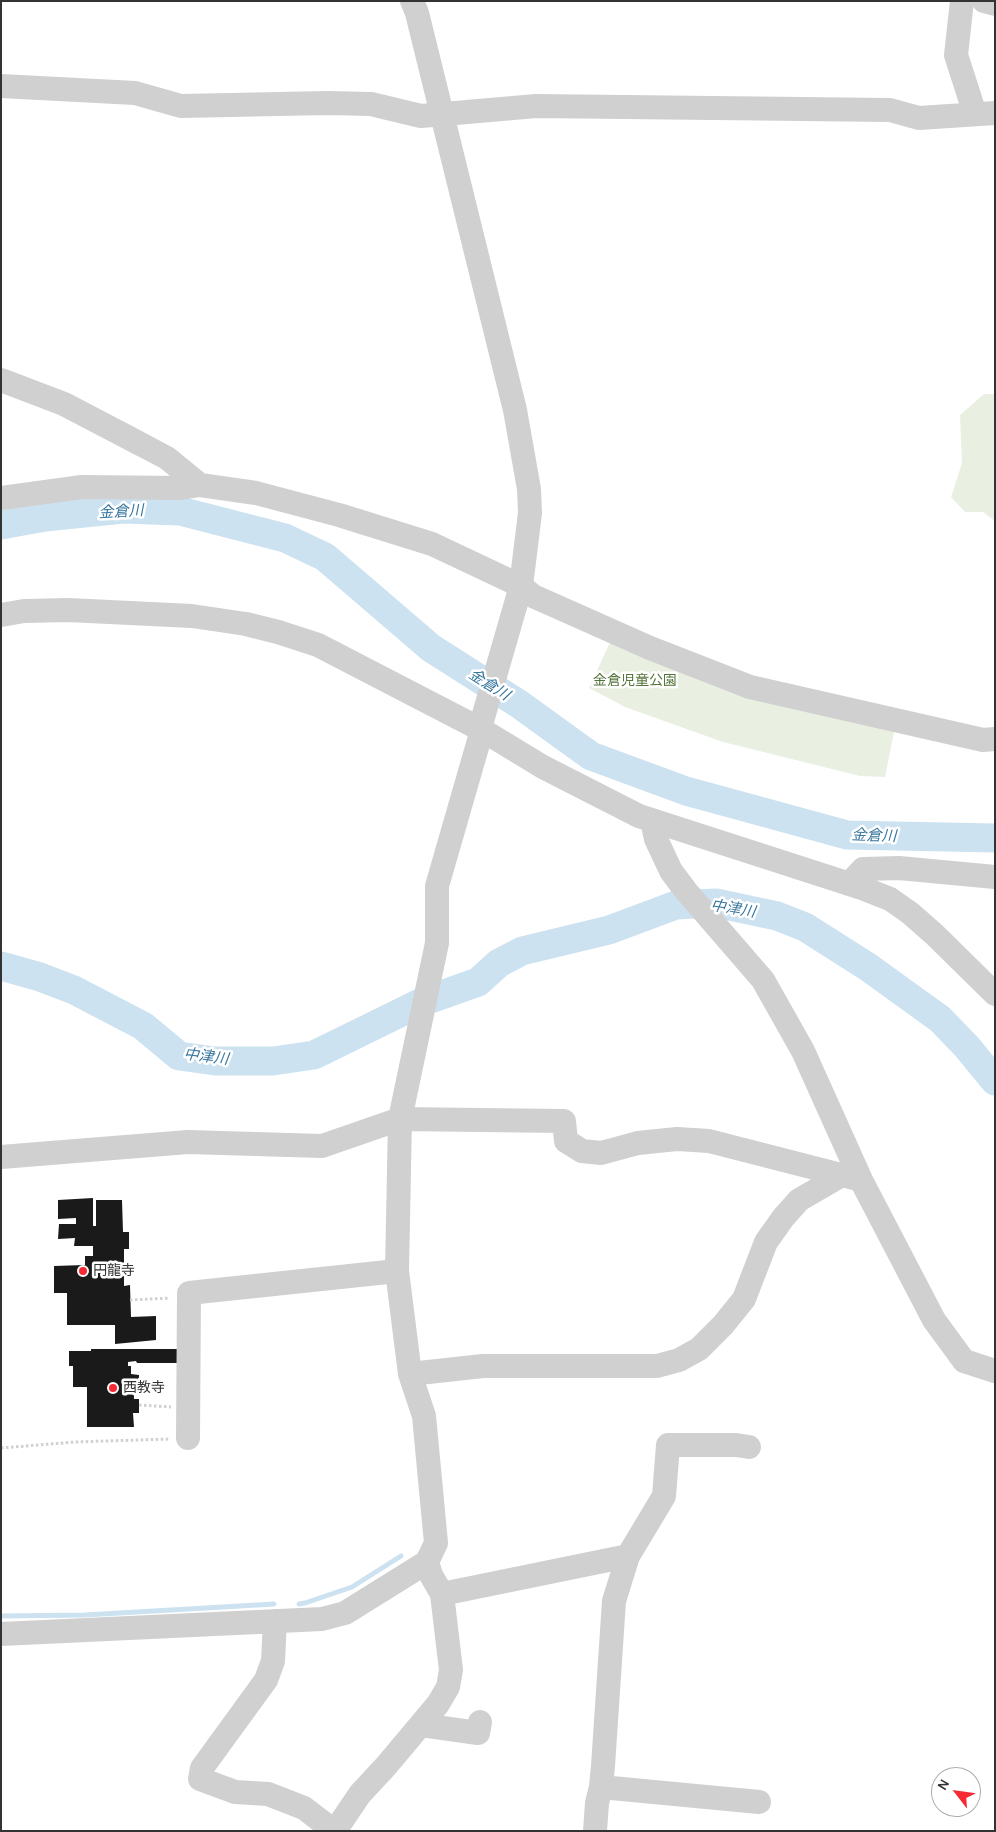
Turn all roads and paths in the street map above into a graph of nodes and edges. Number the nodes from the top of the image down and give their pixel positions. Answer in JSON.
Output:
{"nodes":[{"id":1,"x":412,"y":1,"type":"edge"},
{"id":2,"x":962,"y":1,"type":"edge"},
{"id":3,"x":984,"y":1,"type":"edge"},
{"id":4,"x":995,"y":4,"type":"edge"},
{"id":5,"x":1,"y":86,"type":"edge"},
{"id":6,"x":442,"y":114,"type":"junction"},
{"id":7,"x":985,"y":114,"type":"edge"},
{"id":8,"x":1,"y":380,"type":"edge"},
{"id":9,"x":200,"y":485,"type":"junction"},
{"id":10,"x":1,"y":498,"type":"edge"},
{"id":11,"x":520,"y":586,"type":"junction"},
{"id":12,"x":1,"y":615,"type":"edge"},
{"id":13,"x":483,"y":722,"type":"junction"},
{"id":14,"x":995,"y":739,"type":"edge"},
{"id":15,"x":652,"y":820,"type":"junction"},
{"id":16,"x":995,"y":877,"type":"edge"},
{"id":17,"x":849,"y":884,"type":"junction"},
{"id":18,"x":995,"y":994,"type":"edge"},
{"id":19,"x":400,"y":1119,"type":"junction"},
{"id":20,"x":1,"y":1156,"type":"edge"},
{"id":21,"x":851,"y":1178,"type":"junction"},
{"id":22,"x":396,"y":1272,"type":"junction"},
{"id":23,"x":188,"y":1298,"type":"junction"},
{"id":24,"x":130,"y":1300,"type":"dead end"},
{"id":25,"x":995,"y":1371,"type":"edge"},
{"id":26,"x":410,"y":1374,"type":"junction"},
{"id":27,"x":139,"y":1406,"type":"dead end"},
{"id":28,"x":188,"y":1407,"type":"junction"},
{"id":29,"x":188,"y":1438,"type":"joint"},
{"id":30,"x":749,"y":1447,"type":"dead end"},
{"id":31,"x":1,"y":1448,"type":"edge"},
{"id":32,"x":628,"y":1556,"type":"junction"},
{"id":33,"x":427,"y":1562,"type":"junction"},
{"id":34,"x":442,"y":1594,"type":"junction"},
{"id":35,"x":275,"y":1621,"type":"junction"},
{"id":36,"x":1,"y":1634,"type":"edge"},
{"id":37,"x":480,"y":1722,"type":"dead end"},
{"id":38,"x":421,"y":1726,"type":"junction"},
{"id":39,"x":601,"y":1787,"type":"junction"},
{"id":40,"x":759,"y":1802,"type":"dead end"},
{"id":41,"x":335,"y":1831,"type":"edge"},
{"id":42,"x":595,"y":1831,"type":"edge"}],
"edges":[{"from":1,"to":6,"type":"street"},
{"from":2,"to":7,"type":"street"},
{"from":3,"to":4,"type":"street"},
{"from":5,"to":6,"type":"street"},
{"from":6,"to":7,"type":"street"},
{"from":6,"to":11,"type":"street"},
{"from":8,"to":9,"type":"street"},
{"from":9,"to":10,"type":"street"},
{"from":9,"to":11,"type":"street"},
{"from":11,"to":13,"type":"street"},
{"from":11,"to":14,"type":"street"},
{"from":12,"to":13,"type":"street"},
{"from":13,"to":15,"type":"street"},
{"from":13,"to":19,"type":"street"},
{"from":15,"to":17,"type":"street"},
{"from":15,"to":21,"type":"street"},
{"from":16,"to":17,"type":"street"},
{"from":17,"to":18,"type":"street"},
{"from":19,"to":20,"type":"street"},
{"from":19,"to":21,"type":"street"},
{"from":19,"to":22,"type":"street"},
{"from":21,"to":25,"type":"street"},
{"from":21,"to":26,"type":"street"},
{"from":22,"to":23,"type":"street"},
{"from":22,"to":26,"type":"street"},
{"from":23,"to":24,"type":"path"},
{"from":23,"to":28,"type":"street"},
{"from":26,"to":33,"type":"street"},
{"from":27,"to":28,"type":"path"},
{"from":28,"to":29,"type":"street"},
{"from":29,"to":31,"type":"path"},
{"from":30,"to":32,"type":"street"},
{"from":32,"to":34,"type":"street"},
{"from":32,"to":39,"type":"street"},
{"from":33,"to":34,"type":"street"},
{"from":33,"to":35,"type":"street"},
{"from":34,"to":38,"type":"street"},
{"from":35,"to":36,"type":"street"},
{"from":35,"to":41,"type":"street"},
{"from":37,"to":38,"type":"street"},
{"from":38,"to":41,"type":"street"},
{"from":39,"to":40,"type":"street"},
{"from":39,"to":42,"type":"street"}]}
